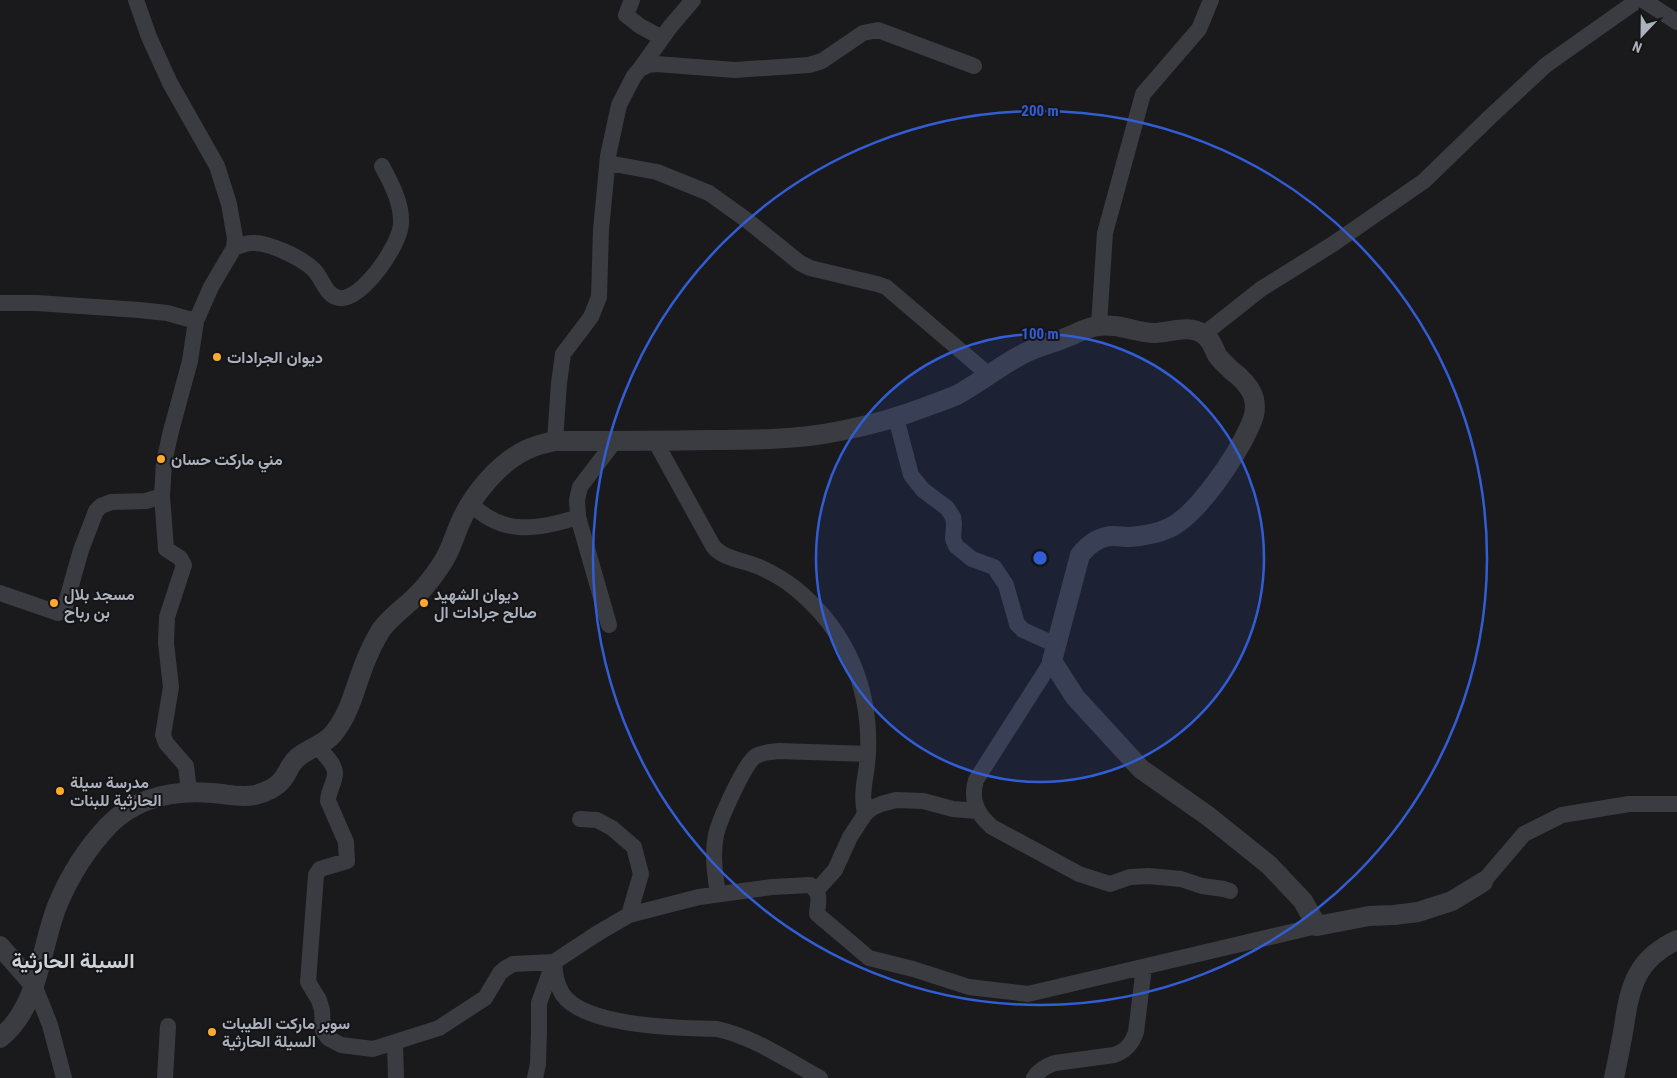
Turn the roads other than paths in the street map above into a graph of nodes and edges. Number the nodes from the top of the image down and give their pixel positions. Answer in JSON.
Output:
{"nodes":[{"id":1,"x":136,"y":0,"type":"edge"},
{"id":2,"x":632,"y":0,"type":"edge"},
{"id":3,"x":693,"y":0,"type":"edge"},
{"id":4,"x":1211,"y":0,"type":"edge"},
{"id":5,"x":1638,"y":0,"type":"edge"},
{"id":6,"x":1643,"y":0,"type":"edge"},
{"id":7,"x":1677,"y":22,"type":"edge"},
{"id":8,"x":662,"y":38,"type":"junction"},
{"id":9,"x":974,"y":66,"type":"dead end"},
{"id":10,"x":640,"y":69,"type":"junction"},
{"id":11,"x":608,"y":163,"type":"junction"},
{"id":12,"x":382,"y":166,"type":"dead end"},
{"id":13,"x":234,"y":248,"type":"junction"},
{"id":14,"x":0,"y":303,"type":"edge"},
{"id":15,"x":196,"y":321,"type":"junction"},
{"id":16,"x":1099,"y":325,"type":"junction"},
{"id":17,"x":1204,"y":334,"type":"junction"},
{"id":18,"x":989,"y":375,"type":"junction"},
{"id":19,"x":896,"y":418,"type":"junction"},
{"id":20,"x":555,"y":440,"type":"junction"},
{"id":21,"x":615,"y":441,"type":"junction"},
{"id":22,"x":655,"y":441,"type":"junction"},
{"id":23,"x":162,"y":496,"type":"junction"},
{"id":24,"x":470,"y":503,"type":"junction"},
{"id":25,"x":578,"y":517,"type":"junction"},
{"id":26,"x":0,"y":593,"type":"edge"},
{"id":27,"x":608,"y":625,"type":"dead end"},
{"id":28,"x":1054,"y":653,"type":"junction"},
{"id":29,"x":317,"y":745,"type":"junction"},
{"id":30,"x":868,"y":754,"type":"junction"},
{"id":31,"x":189,"y":791,"type":"junction"},
{"id":32,"x":1677,"y":804,"type":"edge"},
{"id":33,"x":977,"y":811,"type":"junction"},
{"id":34,"x":865,"y":814,"type":"junction"},
{"id":35,"x":580,"y":819,"type":"dead end"},
{"id":36,"x":1483,"y":882,"type":"joint"},
{"id":37,"x":817,"y":890,"type":"junction"},
{"id":38,"x":1230,"y":891,"type":"dead end"},
{"id":39,"x":718,"y":894,"type":"junction"},
{"id":40,"x":630,"y":915,"type":"junction"},
{"id":41,"x":1317,"y":926,"type":"junction"},
{"id":42,"x":1677,"y":940,"type":"edge"},
{"id":43,"x":0,"y":946,"type":"edge"},
{"id":44,"x":554,"y":962,"type":"junction"},
{"id":45,"x":1144,"y":967,"type":"junction"},
{"id":46,"x":34,"y":985,"type":"junction"},
{"id":47,"x":168,"y":1026,"type":"dead end"},
{"id":48,"x":0,"y":1038,"type":"edge"},
{"id":49,"x":395,"y":1043,"type":"junction"},
{"id":50,"x":64,"y":1078,"type":"edge"},
{"id":51,"x":165,"y":1078,"type":"edge"},
{"id":52,"x":396,"y":1078,"type":"edge"},
{"id":53,"x":535,"y":1078,"type":"edge"},
{"id":54,"x":820,"y":1078,"type":"edge"},
{"id":55,"x":1034,"y":1078,"type":"edge"},
{"id":56,"x":1614,"y":1078,"type":"edge"}],
"edges":[{"from":1,"to":13,"type":"street"},
{"from":2,"to":8,"type":"street"},
{"from":3,"to":8,"type":"street"},
{"from":4,"to":16,"type":"street"},
{"from":5,"to":17,"type":"street"},
{"from":6,"to":7,"type":"street"},
{"from":8,"to":10,"type":"street"},
{"from":9,"to":10,"type":"street"},
{"from":10,"to":11,"type":"street"},
{"from":11,"to":18,"type":"street"},
{"from":11,"to":20,"type":"street"},
{"from":12,"to":13,"type":"street"},
{"from":13,"to":15,"type":"street"},
{"from":14,"to":15,"type":"street"},
{"from":15,"to":23,"type":"street"},
{"from":16,"to":17,"type":"street"},
{"from":16,"to":18,"type":"street"},
{"from":17,"to":28,"type":"street"},
{"from":18,"to":19,"type":"street"},
{"from":19,"to":22,"type":"street"},
{"from":19,"to":28,"type":"street"},
{"from":20,"to":21,"type":"street"},
{"from":20,"to":24,"type":"street"},
{"from":21,"to":22,"type":"street"},
{"from":21,"to":25,"type":"street"},
{"from":22,"to":30,"type":"street"},
{"from":23,"to":26,"type":"street"},
{"from":23,"to":31,"type":"street"},
{"from":24,"to":25,"type":"street"},
{"from":24,"to":29,"type":"street"},
{"from":25,"to":27,"type":"street"},
{"from":28,"to":33,"type":"street"},
{"from":28,"to":41,"type":"street"},
{"from":29,"to":31,"type":"street"},
{"from":29,"to":49,"type":"street"},
{"from":30,"to":34,"type":"street"},
{"from":30,"to":39,"type":"street"},
{"from":31,"to":46,"type":"street"},
{"from":32,"to":36,"type":"street"},
{"from":33,"to":34,"type":"street"},
{"from":33,"to":38,"type":"street"},
{"from":34,"to":37,"type":"street"},
{"from":35,"to":40,"type":"street"},
{"from":36,"to":41,"type":"street"},
{"from":37,"to":39,"type":"street"},
{"from":37,"to":45,"type":"street"},
{"from":39,"to":40,"type":"street"},
{"from":40,"to":44,"type":"street"},
{"from":41,"to":45,"type":"street"},
{"from":42,"to":56,"type":"street"},
{"from":43,"to":46,"type":"street"},
{"from":44,"to":49,"type":"street"},
{"from":44,"to":53,"type":"street"},
{"from":44,"to":54,"type":"street"},
{"from":45,"to":55,"type":"street"},
{"from":46,"to":48,"type":"street"},
{"from":46,"to":50,"type":"street"},
{"from":47,"to":51,"type":"street"},
{"from":49,"to":52,"type":"street"}]}
